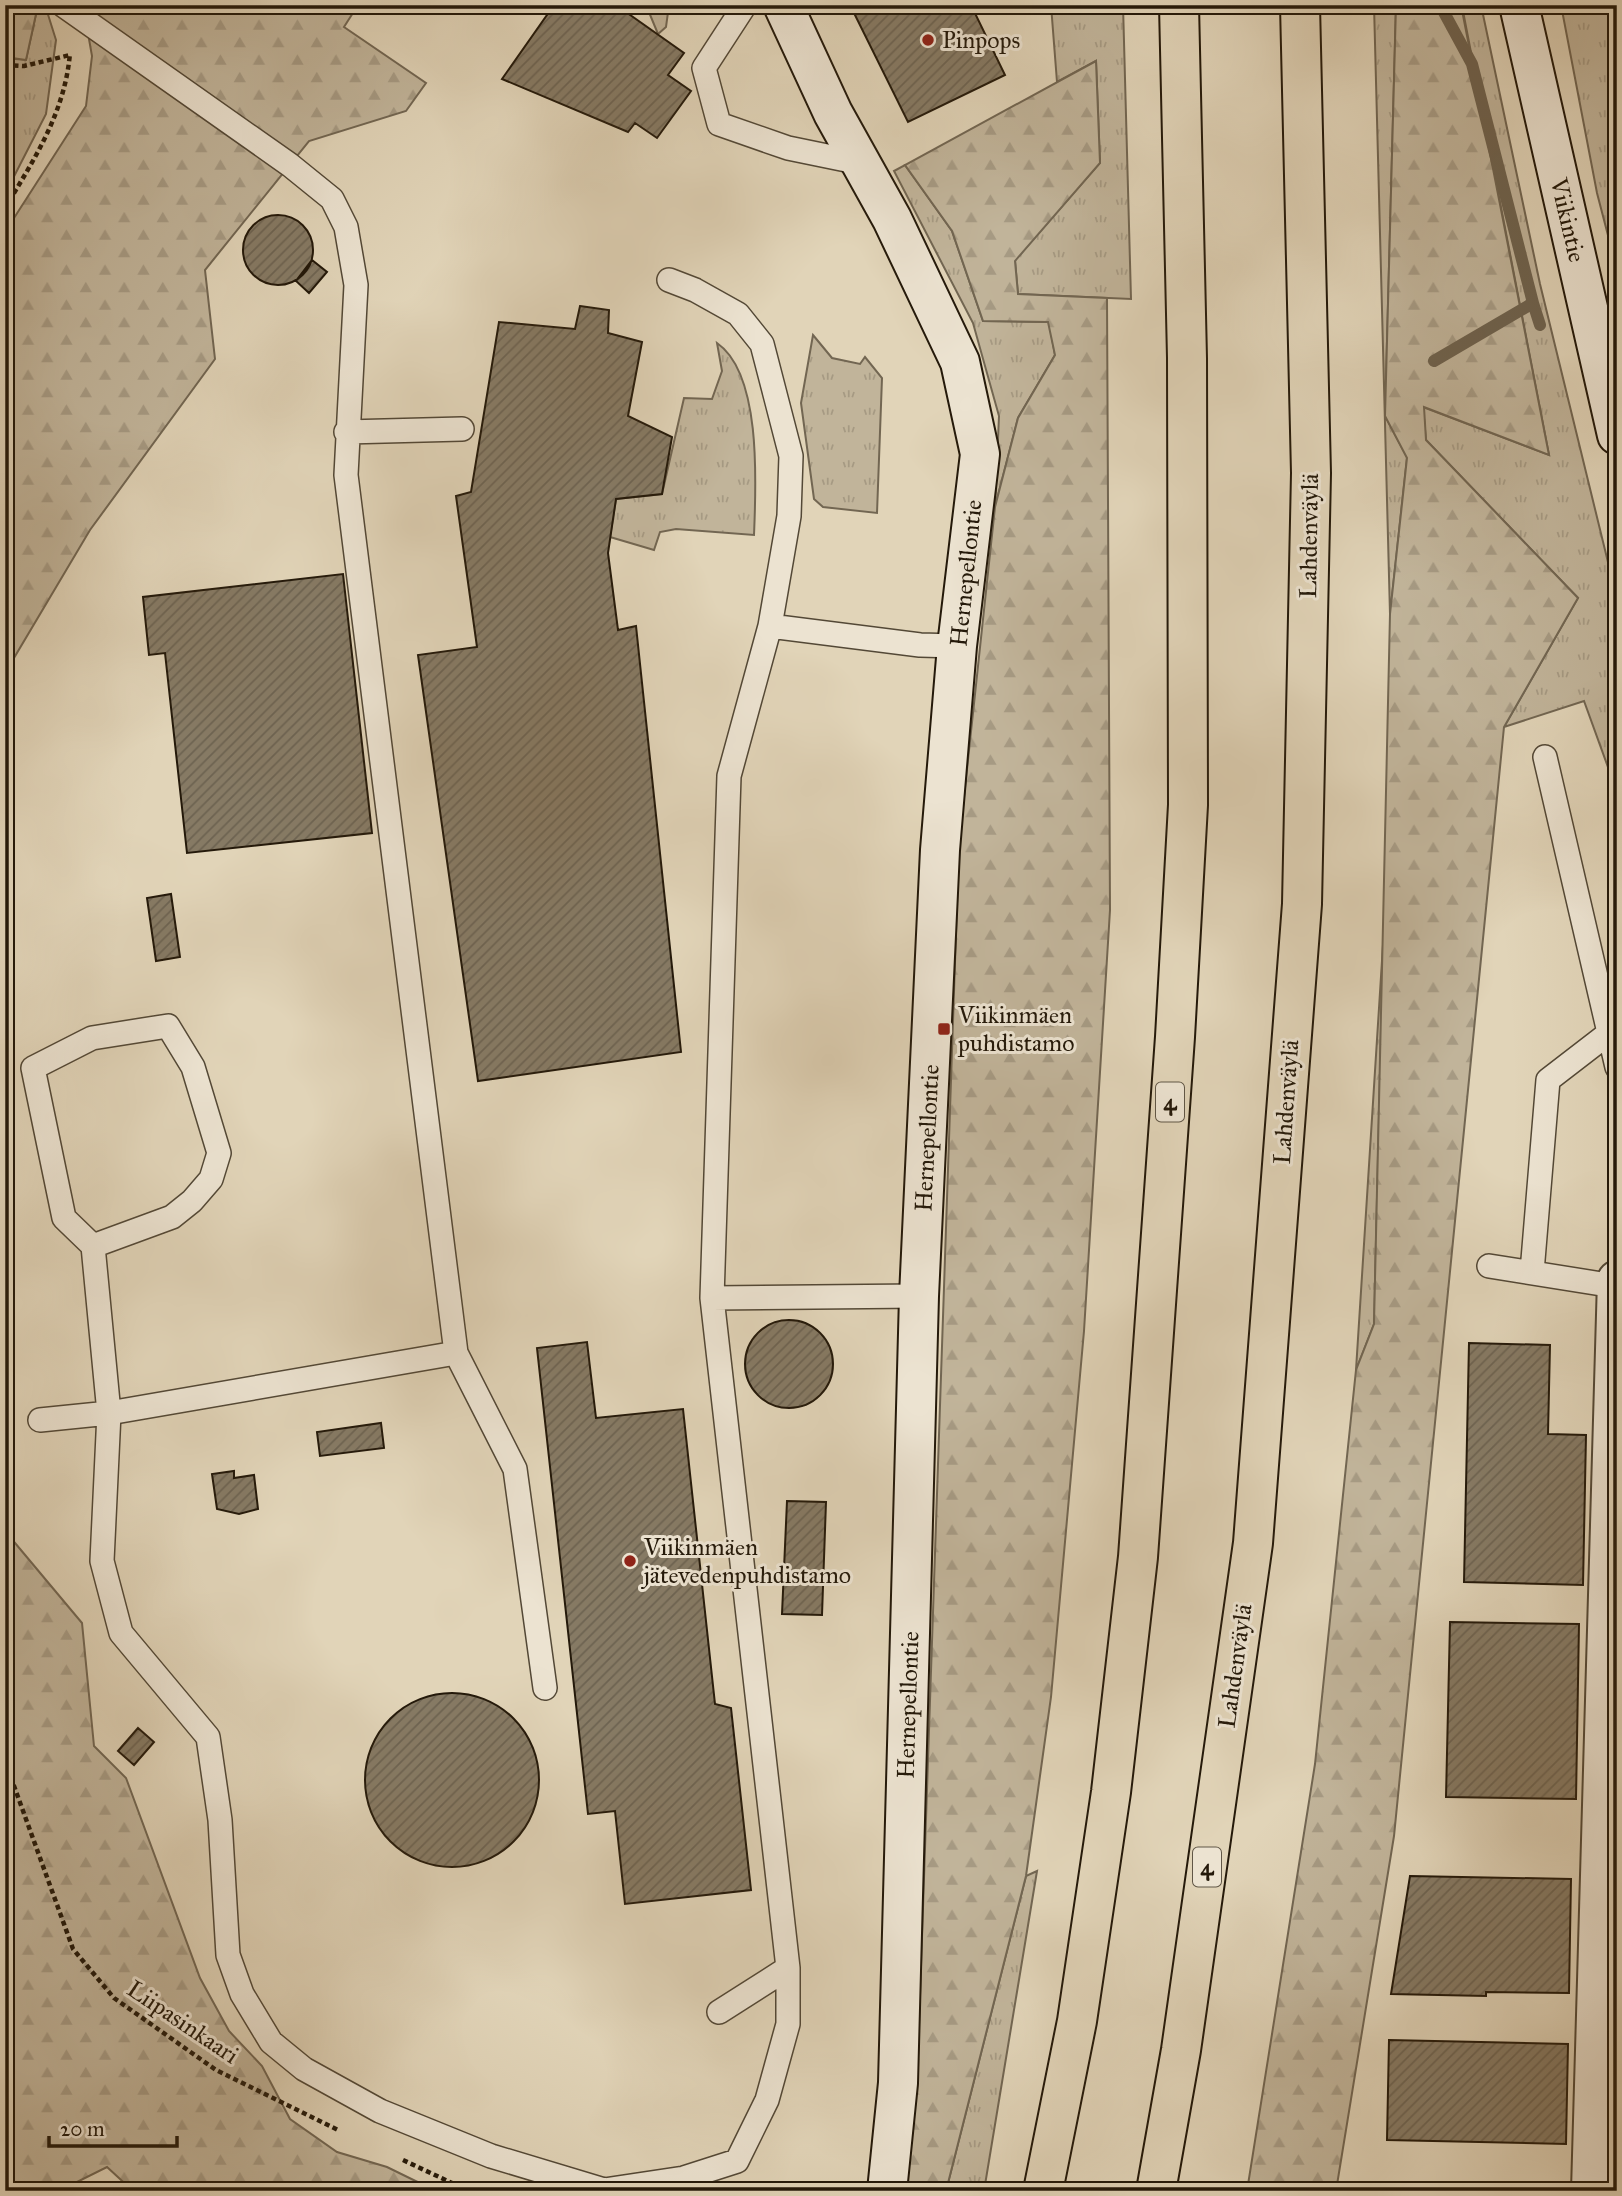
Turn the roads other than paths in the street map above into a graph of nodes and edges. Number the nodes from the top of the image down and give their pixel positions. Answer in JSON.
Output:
{"nodes":[{"id":1,"x":63,"y":5,"type":"edge"},
{"id":2,"x":745,"y":5,"type":"edge"},
{"id":3,"x":783,"y":5,"type":"edge"},
{"id":4,"x":1179,"y":5,"type":"edge"},
{"id":5,"x":1300,"y":5,"type":"edge"},
{"id":6,"x":1519,"y":5,"type":"edge"},
{"id":7,"x":861,"y":163,"type":"junction"},
{"id":8,"x":669,"y":280,"type":"dead end"},
{"id":9,"x":462,"y":429,"type":"dead end"},
{"id":10,"x":346,"y":432,"type":"junction"},
{"id":11,"x":1617,"y":435,"type":"edge"},
{"id":12,"x":770,"y":626,"type":"junction"},
{"id":13,"x":957,"y":646,"type":"junction"},
{"id":14,"x":1545,"y":757,"type":"dead end"},
{"id":15,"x":1609,"y":1033,"type":"junction"},
{"id":16,"x":1617,"y":1067,"type":"edge"},
{"id":17,"x":93,"y":1247,"type":"junction"},
{"id":18,"x":1489,"y":1266,"type":"dead end"},
{"id":19,"x":1532,"y":1272,"type":"junction"},
{"id":20,"x":1616,"y":1283,"type":"edge"},
{"id":21,"x":919,"y":1296,"type":"junction"},
{"id":22,"x":712,"y":1298,"type":"junction"},
{"id":23,"x":456,"y":1353,"type":"junction"},
{"id":24,"x":109,"y":1413,"type":"junction"},
{"id":25,"x":40,"y":1420,"type":"dead end"},
{"id":26,"x":545,"y":1688,"type":"dead end"},
{"id":27,"x":788,"y":1968,"type":"junction"},
{"id":28,"x":719,"y":2012,"type":"dead end"},
{"id":29,"x":887,"y":2191,"type":"edge"},
{"id":30,"x":1043,"y":2191,"type":"edge"},
{"id":31,"x":1156,"y":2191,"type":"edge"},
{"id":32,"x":1591,"y":2191,"type":"edge"}],
"edges":[{"from":1,"to":10,"type":"lane"},
{"from":2,"to":7,"type":"lane"},
{"from":3,"to":7,"type":"street","name":"Hernepellontie"},
{"from":4,"to":30,"type":"highway","number":"4"},
{"from":5,"to":31,"type":"highway","name":"Lahdenväylä","number":"4"},
{"from":6,"to":11,"type":"street","name":"Viikintie"},
{"from":7,"to":13,"type":"street","name":"Hernepellontie"},
{"from":8,"to":12,"type":"lane"},
{"from":9,"to":10,"type":"lane"},
{"from":10,"to":23,"type":"lane"},
{"from":12,"to":13,"type":"lane"},
{"from":12,"to":22,"type":"lane"},
{"from":13,"to":21,"type":"street","name":"Hernepellontie"},
{"from":14,"to":15,"type":"lane"},
{"from":15,"to":16,"type":"lane"},
{"from":15,"to":19,"type":"lane"},
{"from":17,"to":17,"type":"lane"},
{"from":17,"to":24,"type":"lane"},
{"from":18,"to":19,"type":"lane"},
{"from":19,"to":20,"type":"lane"},
{"from":20,"to":32,"type":"street"},
{"from":21,"to":22,"type":"lane"},
{"from":21,"to":29,"type":"street","name":"Hernepellontie"},
{"from":22,"to":27,"type":"lane"},
{"from":23,"to":24,"type":"lane"},
{"from":23,"to":26,"type":"lane"},
{"from":24,"to":25,"type":"lane"},
{"from":24,"to":27,"type":"lane"},
{"from":27,"to":28,"type":"lane"}]}
